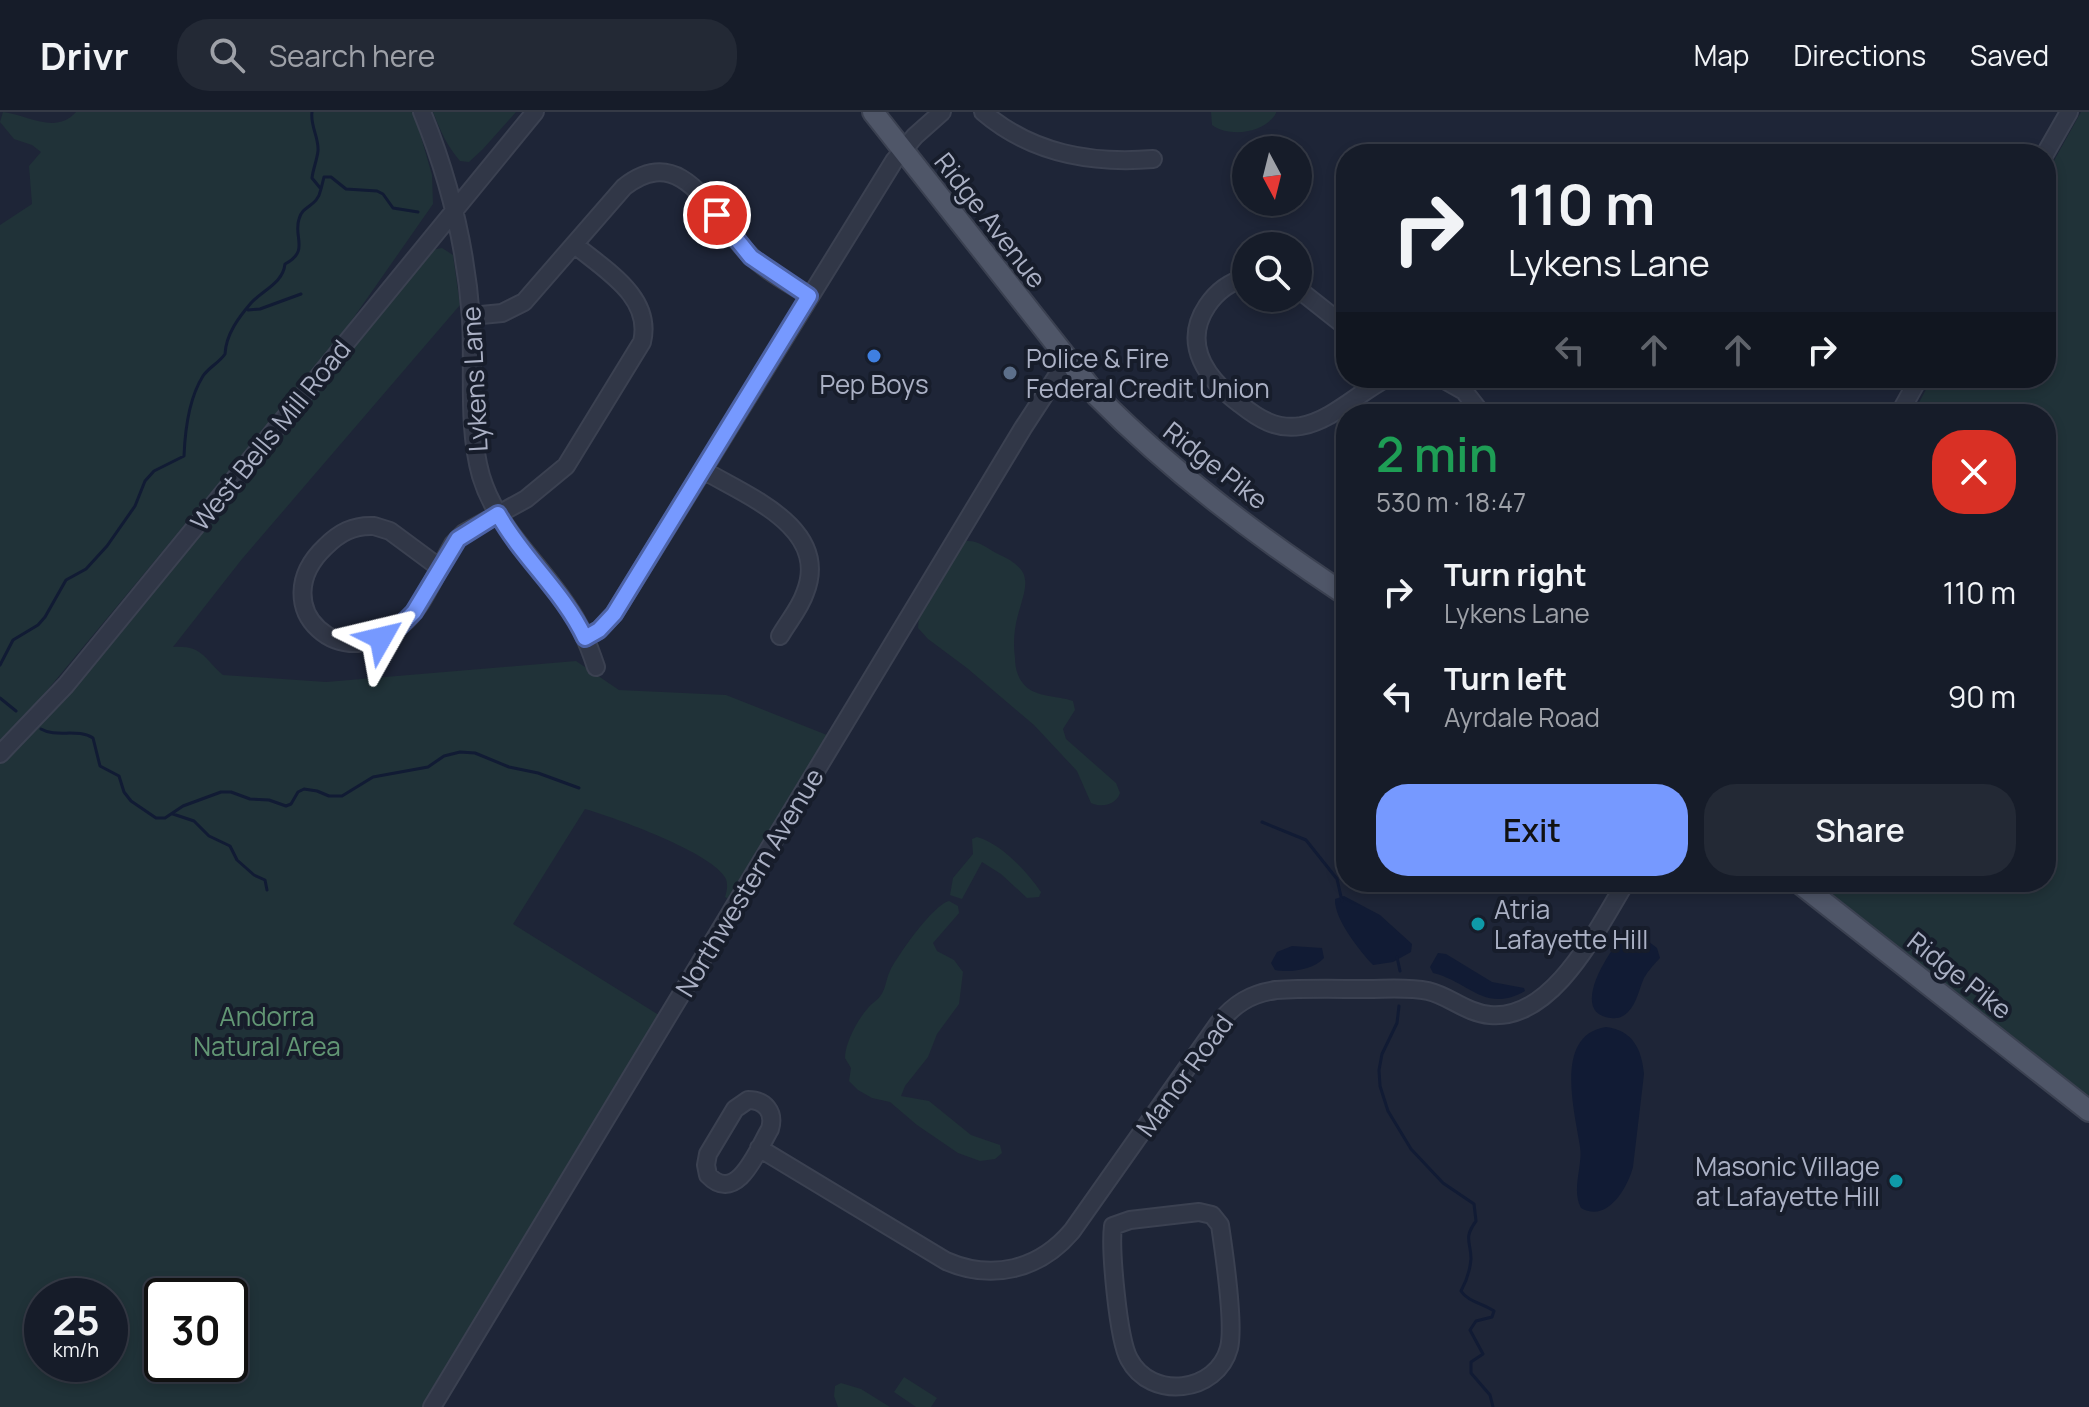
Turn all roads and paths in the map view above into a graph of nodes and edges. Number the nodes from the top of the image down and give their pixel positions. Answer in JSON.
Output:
{"nodes":[{"id":1,"x":422,"y":112,"type":"edge"},
{"id":2,"x":535,"y":112,"type":"edge"},
{"id":3,"x":873,"y":112,"type":"edge"},
{"id":4,"x":942,"y":112,"type":"edge"},
{"id":5,"x":983,"y":112,"type":"edge"},
{"id":6,"x":2069,"y":112,"type":"edge"},
{"id":7,"x":2051,"y":144,"type":"edge"},
{"id":8,"x":903,"y":149,"type":"junction"},
{"id":9,"x":1153,"y":159,"type":"dead end"},
{"id":10,"x":454,"y":209,"type":"junction"},
{"id":11,"x":575,"y":245,"type":"junction"},
{"id":12,"x":1232,"y":283,"type":"edge"},
{"id":13,"x":809,"y":296,"type":"junction"},
{"id":14,"x":1312,"y":300,"type":"edge"},
{"id":15,"x":471,"y":316,"type":"junction"},
{"id":16,"x":1336,"y":319,"type":"edge"},
{"id":17,"x":1068,"y":359,"type":"junction"},
{"id":18,"x":1369,"y":388,"type":"edge"},
{"id":19,"x":1459,"y":388,"type":"edge"},
{"id":20,"x":1343,"y":404,"type":"edge"},
{"id":21,"x":1474,"y":404,"type":"edge"},
{"id":22,"x":1336,"y":408,"type":"edge"},
{"id":23,"x":703,"y":470,"type":"junction"},
{"id":24,"x":498,"y":514,"type":"junction"},
{"id":25,"x":440,"y":568,"type":"junction"},
{"id":26,"x":1336,"y":588,"type":"edge"},
{"id":27,"x":780,"y":636,"type":"dead end"},
{"id":28,"x":585,"y":638,"type":"junction"},
{"id":29,"x":596,"y":667,"type":"dead end"},
{"id":30,"x":0,"y":754,"type":"edge"},
{"id":31,"x":1619,"y":892,"type":"edge"},
{"id":32,"x":1811,"y":892,"type":"edge"},
{"id":33,"x":2089,"y":1111,"type":"edge"},
{"id":34,"x":759,"y":1148,"type":"junction"},
{"id":35,"x":1088,"y":1208,"type":"junction"},
{"id":36,"x":1113,"y":1226,"type":"junction"},
{"id":37,"x":432,"y":1407,"type":"edge"}],
"edges":[{"from":1,"to":10,"type":"street","name":"Lykens Lane"},
{"from":2,"to":10,"type":"street","name":"West Bells Mill Road"},
{"from":3,"to":8,"type":"main road","name":"Ridge Avenue"},
{"from":4,"to":8,"type":"street"},
{"from":5,"to":9,"type":"street"},
{"from":6,"to":7,"type":"street"},
{"from":8,"to":13,"type":"street"},
{"from":8,"to":17,"type":"main road","name":"Ridge Avenue"},
{"from":10,"to":15,"type":"street","name":"Lykens Lane"},
{"from":10,"to":30,"type":"street","name":"West Bells Mill Road"},
{"from":11,"to":13,"type":"street"},
{"from":11,"to":15,"type":"street"},
{"from":11,"to":24,"type":"street"},
{"from":12,"to":22,"type":"street"},
{"from":13,"to":23,"type":"street"},
{"from":14,"to":16,"type":"street"},
{"from":15,"to":24,"type":"street","name":"Lykens Lane"},
{"from":17,"to":26,"type":"main road","name":"Ridge Pike"},
{"from":17,"to":37,"type":"street","name":"Northwestern Avenue"},
{"from":18,"to":20,"type":"street"},
{"from":19,"to":21,"type":"street"},
{"from":23,"to":27,"type":"street"},
{"from":23,"to":28,"type":"street"},
{"from":24,"to":25,"type":"street"},
{"from":24,"to":28,"type":"street","name":"Lykens Lane"},
{"from":25,"to":25,"type":"street"},
{"from":28,"to":29,"type":"street","name":"Lykens Lane"},
{"from":31,"to":35,"type":"street","name":"Manor Road"},
{"from":32,"to":33,"type":"main road","name":"Ridge Pike"},
{"from":34,"to":34,"type":"street"},
{"from":34,"to":35,"type":"street","name":"Manor Road"},
{"from":35,"to":36,"type":"street"},
{"from":36,"to":36,"type":"street"}]}
